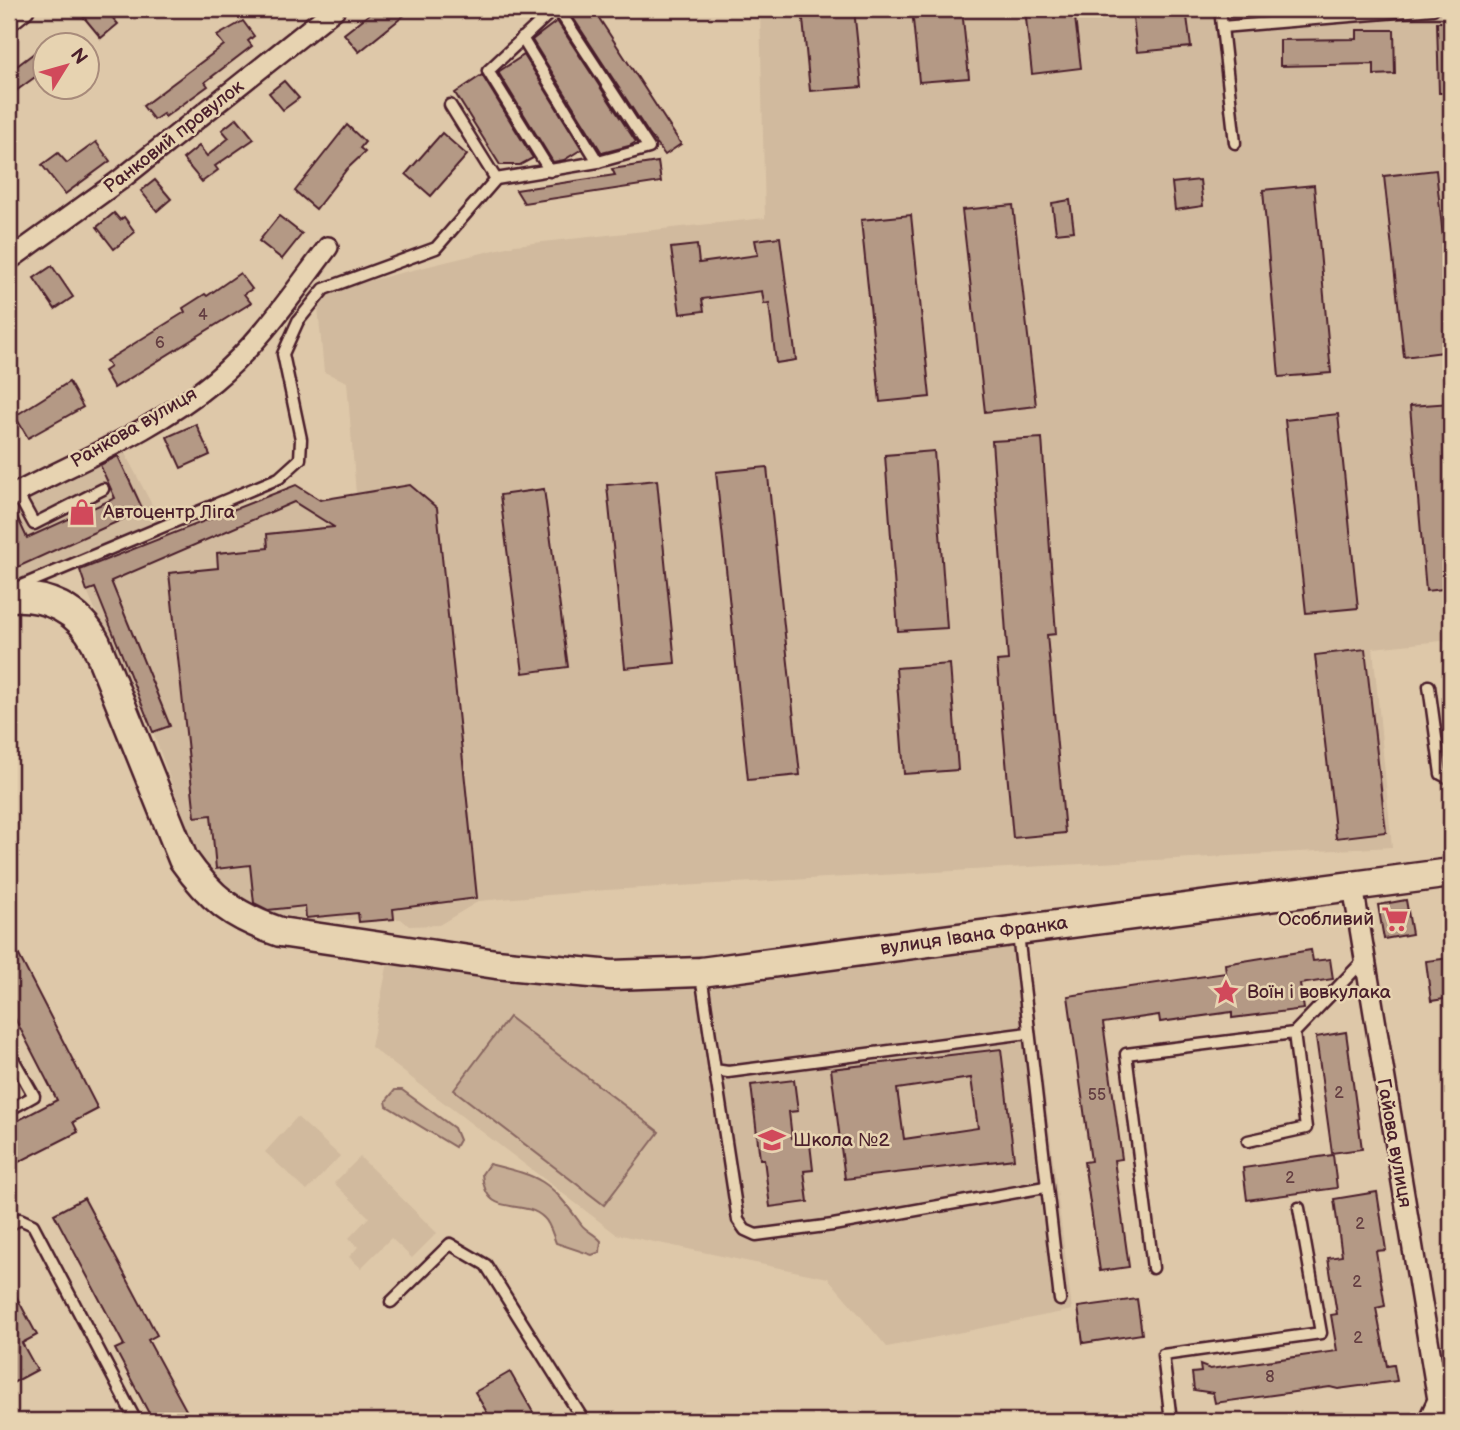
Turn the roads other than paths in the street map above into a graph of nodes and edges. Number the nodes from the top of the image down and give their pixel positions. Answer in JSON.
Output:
{"nodes":[{"id":1,"x":24,"y":9,"type":"edge"},
{"id":2,"x":335,"y":9,"type":"edge"},
{"id":3,"x":556,"y":9,"type":"edge"},
{"id":4,"x":1220,"y":9,"type":"edge"},
{"id":5,"x":1433,"y":9,"type":"edge"},
{"id":6,"x":9,"y":21,"type":"edge"},
{"id":7,"x":1222,"y":27,"type":"junction"},
{"id":8,"x":522,"y":38,"type":"junction"},
{"id":9,"x":450,"y":105,"type":"dead end"},
{"id":10,"x":1235,"y":143,"type":"dead end"},
{"id":11,"x":598,"y":162,"type":"junction"},
{"id":12,"x":550,"y":172,"type":"junction"},
{"id":13,"x":496,"y":179,"type":"junction"},
{"id":14,"x":328,"y":247,"type":"dead end"},
{"id":15,"x":9,"y":260,"type":"edge"},
{"id":16,"x":103,"y":489,"type":"dead end"},
{"id":17,"x":13,"y":495,"type":"edge"},
{"id":18,"x":9,"y":591,"type":"edge"},
{"id":19,"x":9,"y":597,"type":"edge"},
{"id":20,"x":1429,"y":686,"type":"dead end"},
{"id":21,"x":1451,"y":779,"type":"edge"},
{"id":22,"x":1451,"y":873,"type":"edge"},
{"id":23,"x":1353,"y":886,"type":"junction"},
{"id":24,"x":1018,"y":930,"type":"junction"},
{"id":25,"x":1364,"y":960,"type":"junction"},
{"id":26,"x":701,"y":972,"type":"junction"},
{"id":27,"x":1028,"y":1033,"type":"junction"},
{"id":28,"x":1293,"y":1033,"type":"junction"},
{"id":29,"x":9,"y":1052,"type":"edge"},
{"id":30,"x":715,"y":1070,"type":"junction"},
{"id":31,"x":9,"y":1110,"type":"edge"},
{"id":32,"x":1248,"y":1141,"type":"dead end"},
{"id":33,"x":1045,"y":1187,"type":"junction"},
{"id":34,"x":1298,"y":1208,"type":"dead end"},
{"id":35,"x":9,"y":1225,"type":"edge"},
{"id":36,"x":1153,"y":1268,"type":"dead end"},
{"id":37,"x":1060,"y":1300,"type":"dead end"},
{"id":38,"x":391,"y":1302,"type":"dead end"},
{"id":39,"x":136,"y":1421,"type":"edge"},
{"id":40,"x":584,"y":1421,"type":"edge"},
{"id":41,"x":1171,"y":1421,"type":"edge"},
{"id":42,"x":1428,"y":1421,"type":"edge"}],
"edges":[{"from":1,"to":6,"type":"street"},
{"from":2,"to":15,"type":"street","name":"Ранковий провулок"},
{"from":3,"to":8,"type":"lane"},
{"from":3,"to":11,"type":"lane"},
{"from":4,"to":7,"type":"lane"},
{"from":5,"to":7,"type":"lane"},
{"from":7,"to":10,"type":"lane"},
{"from":8,"to":11,"type":"lane"},
{"from":8,"to":12,"type":"lane"},
{"from":9,"to":13,"type":"lane"},
{"from":11,"to":12,"type":"lane"},
{"from":12,"to":13,"type":"lane"},
{"from":13,"to":18,"type":"lane"},
{"from":14,"to":17,"type":"street","name":"Ранкова вулиця"},
{"from":16,"to":17,"type":"lane"},
{"from":19,"to":26,"type":"main road","name":"вулиця Івана Франка"},
{"from":20,"to":21,"type":"lane"},
{"from":22,"to":23,"type":"main road","name":"вулиця Івана Франка"},
{"from":23,"to":24,"type":"main road","name":"вулиця Івана Франка"},
{"from":23,"to":25,"type":"street","name":"Гайова вулиця"},
{"from":24,"to":26,"type":"main road","name":"вулиця Івана Франка"},
{"from":24,"to":27,"type":"lane"},
{"from":25,"to":28,"type":"lane"},
{"from":25,"to":42,"type":"street","name":"Гайова вулиця"},
{"from":26,"to":30,"type":"lane"},
{"from":27,"to":30,"type":"lane"},
{"from":27,"to":33,"type":"lane"},
{"from":28,"to":32,"type":"lane"},
{"from":28,"to":36,"type":"lane"},
{"from":29,"to":31,"type":"lane"},
{"from":30,"to":33,"type":"lane"},
{"from":33,"to":37,"type":"lane"},
{"from":34,"to":41,"type":"lane"},
{"from":35,"to":39,"type":"lane"},
{"from":38,"to":40,"type":"lane"}]}
